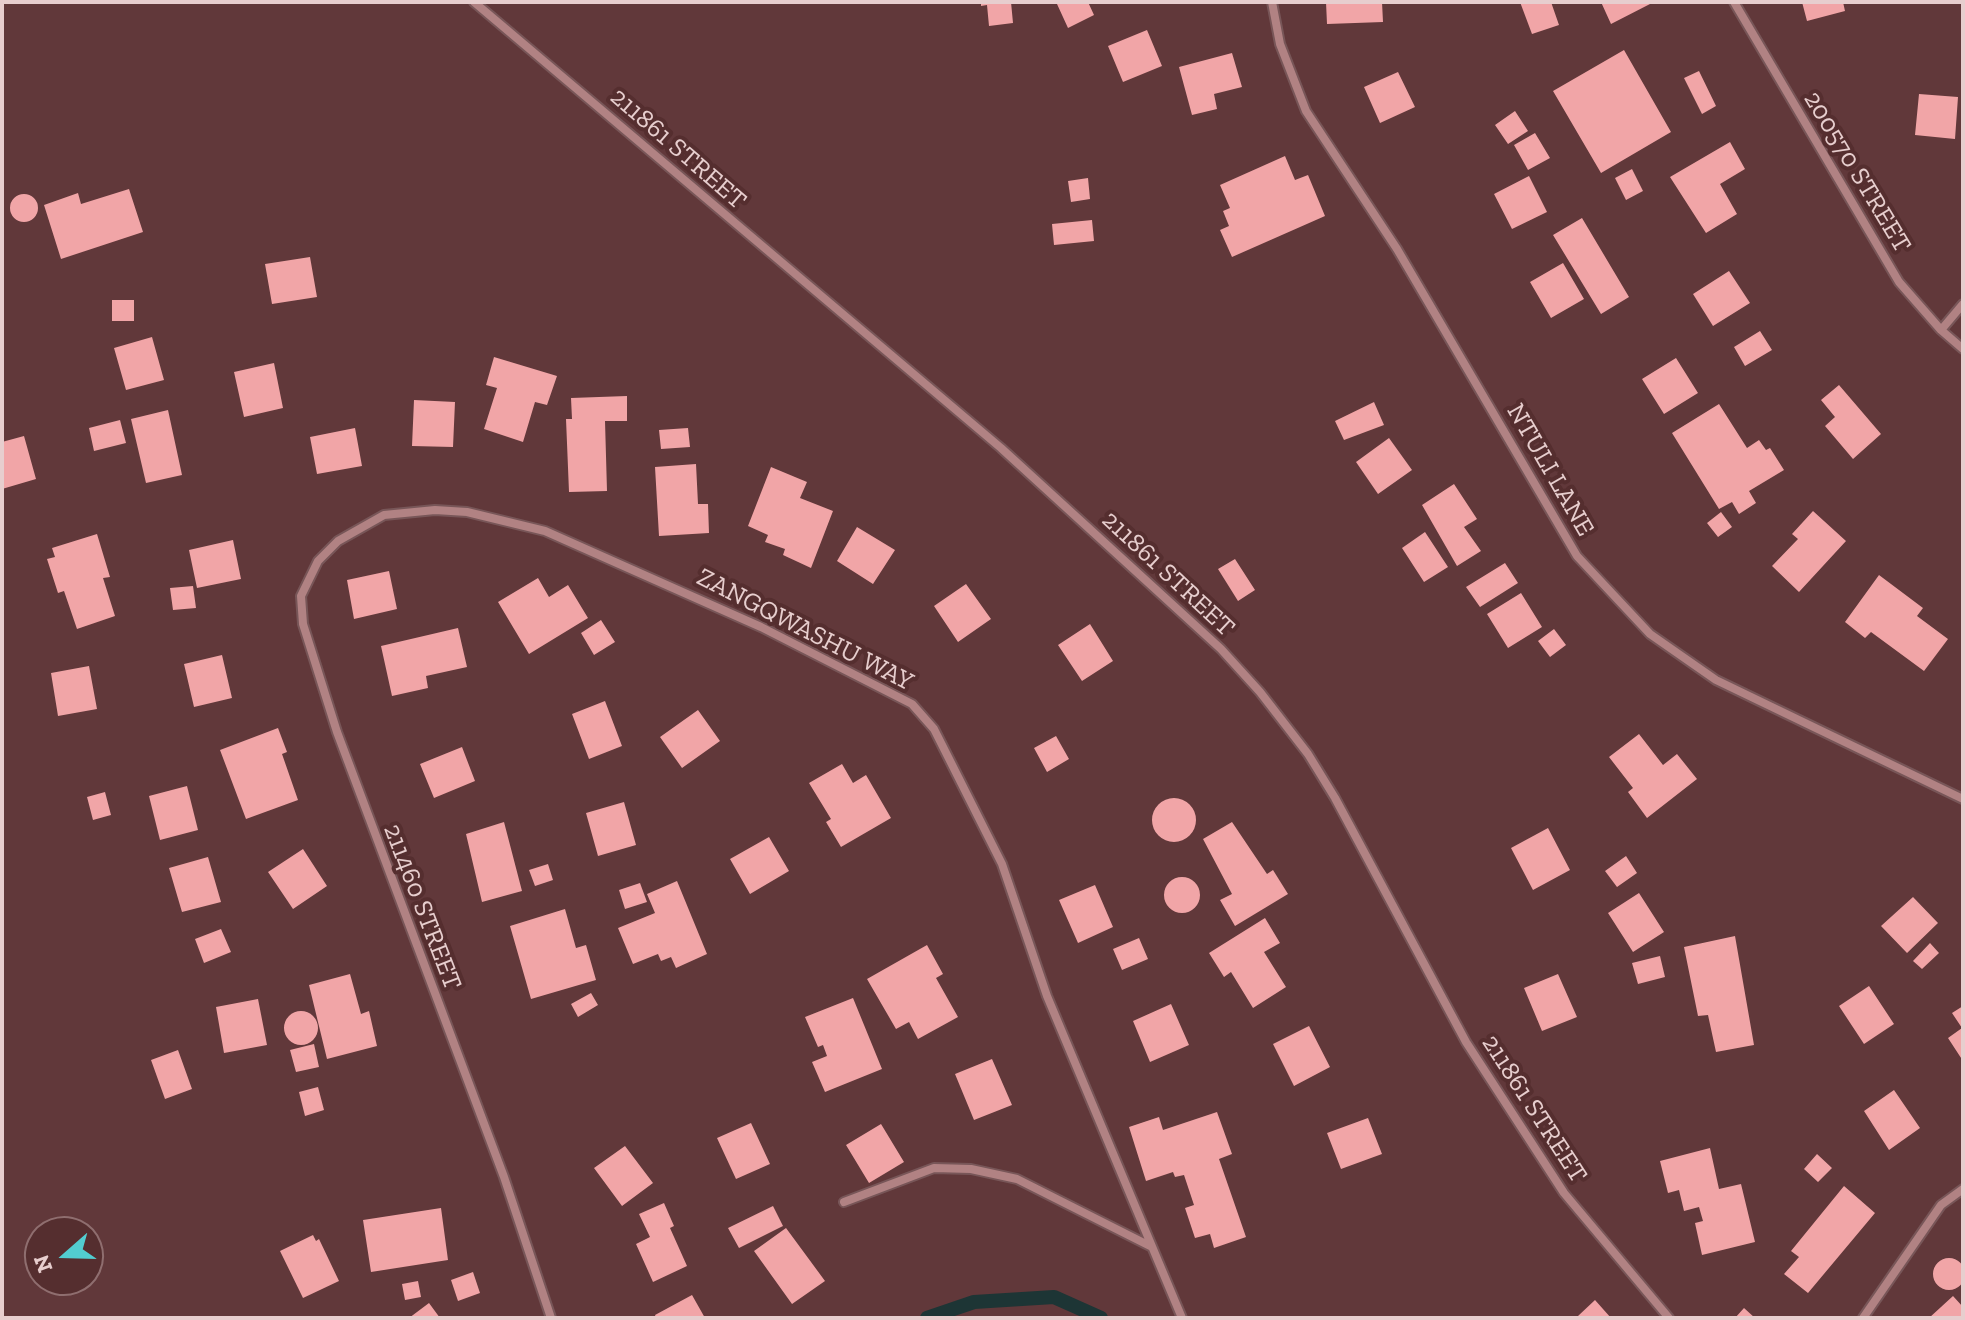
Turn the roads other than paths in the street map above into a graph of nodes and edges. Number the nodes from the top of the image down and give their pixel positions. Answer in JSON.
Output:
{"nodes":[{"id":1,"x":474,"y":2,"type":"edge"},
{"id":2,"x":1272,"y":2,"type":"edge"},
{"id":3,"x":1734,"y":2,"type":"edge"},
{"id":4,"x":1963,"y":304,"type":"edge"},
{"id":5,"x":1941,"y":330,"type":"junction"},
{"id":6,"x":1963,"y":349,"type":"edge"},
{"id":7,"x":361,"y":526,"type":"joint"},
{"id":8,"x":1963,"y":799,"type":"edge"},
{"id":9,"x":1963,"y":1189,"type":"edge"},
{"id":10,"x":844,"y":1202,"type":"dead end"},
{"id":11,"x":1152,"y":1247,"type":"junction"},
{"id":12,"x":551,"y":1318,"type":"edge"},
{"id":13,"x":1182,"y":1318,"type":"edge"},
{"id":14,"x":1669,"y":1318,"type":"edge"},
{"id":15,"x":1863,"y":1318,"type":"edge"}],
"edges":[{"from":1,"to":14,"type":"street","name":"211861 STREET"},
{"from":2,"to":8,"type":"street","name":"NTULI LANE"},
{"from":3,"to":5,"type":"street","name":"200570 STREET"},
{"from":4,"to":5,"type":"street"},
{"from":5,"to":6,"type":"street","name":"200570 STREET"},
{"from":7,"to":11,"type":"street","name":"ZANGQWASHU WAY"},
{"from":7,"to":12,"type":"street","name":"211460 STREET"},
{"from":9,"to":15,"type":"street"},
{"from":10,"to":11,"type":"street"},
{"from":11,"to":13,"type":"street","name":"ZANGQWASHU WAY"}]}
